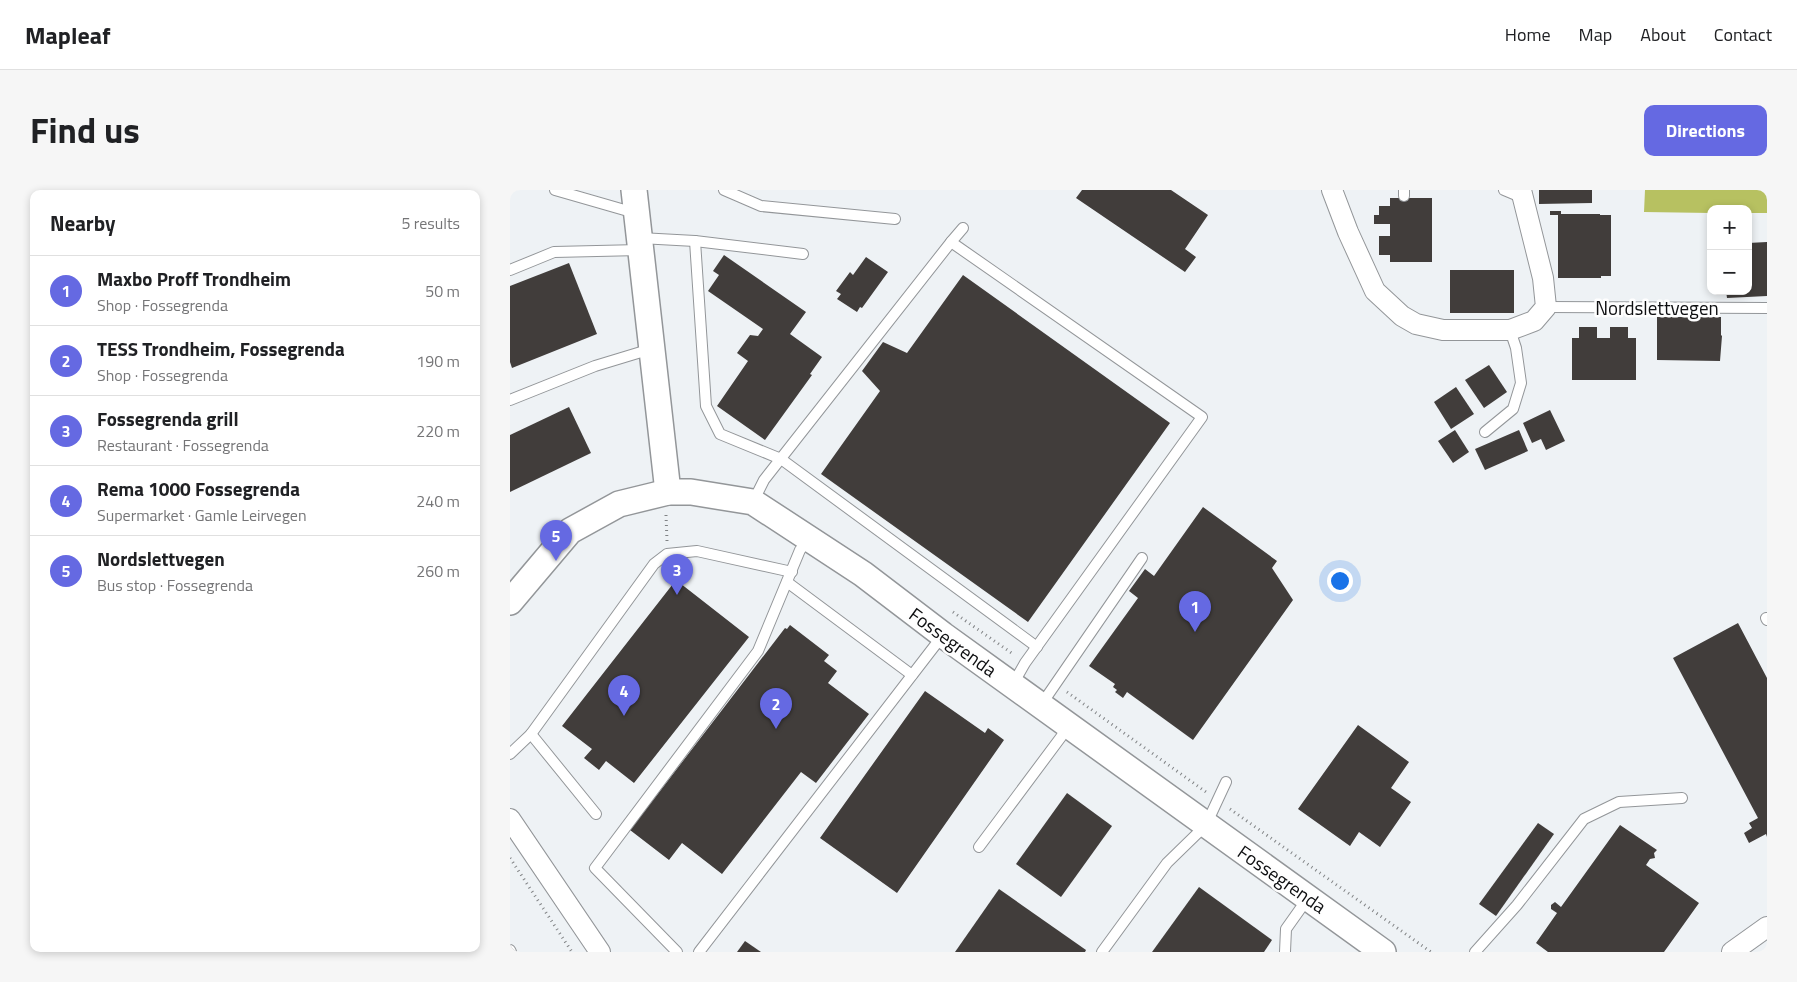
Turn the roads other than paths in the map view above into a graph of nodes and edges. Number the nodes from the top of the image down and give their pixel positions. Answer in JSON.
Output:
{"nodes":[{"id":1,"x":555,"y":190,"type":"edge"},
{"id":2,"x":724,"y":190,"type":"edge"},
{"id":3,"x":1332,"y":190,"type":"edge"},
{"id":4,"x":1516,"y":193,"type":"edge"},
{"id":5,"x":635,"y":202,"type":"edge"},
{"id":6,"x":895,"y":220,"type":"dead end"},
{"id":7,"x":963,"y":228,"type":"dead end"},
{"id":8,"x":695,"y":240,"type":"junction"},
{"id":9,"x":951,"y":242,"type":"junction"},
{"id":10,"x":640,"y":244,"type":"junction"},
{"id":11,"x":803,"y":254,"type":"dead end"},
{"id":12,"x":510,"y":270,"type":"edge"},
{"id":13,"x":1546,"y":307,"type":"junction"},
{"id":14,"x":1767,"y":308,"type":"edge"},
{"id":15,"x":1510,"y":330,"type":"junction"},
{"id":16,"x":651,"y":349,"type":"junction"},
{"id":17,"x":510,"y":400,"type":"edge"},
{"id":18,"x":1485,"y":432,"type":"dead end"},
{"id":19,"x":781,"y":459,"type":"junction"},
{"id":20,"x":667,"y":499,"type":"junction"},
{"id":21,"x":753,"y":502,"type":"junction"},
{"id":22,"x":810,"y":538,"type":"junction"},
{"id":23,"x":1142,"y":558,"type":"dead end"},
{"id":24,"x":792,"y":572,"type":"junction"},
{"id":25,"x":787,"y":582,"type":"junction"},
{"id":26,"x":510,"y":602,"type":"edge"},
{"id":27,"x":943,"y":636,"type":"junction"},
{"id":28,"x":1037,"y":647,"type":"junction"},
{"id":29,"x":912,"y":675,"type":"junction"},
{"id":30,"x":1012,"y":685,"type":"junction"},
{"id":31,"x":1041,"y":706,"type":"junction"},
{"id":32,"x":1068,"y":725,"type":"junction"},
{"id":33,"x":531,"y":734,"type":"junction"},
{"id":34,"x":510,"y":754,"type":"edge"},
{"id":35,"x":1226,"y":782,"type":"dead end"},
{"id":36,"x":1682,"y":798,"type":"dead end"},
{"id":37,"x":596,"y":814,"type":"dead end"},
{"id":38,"x":511,"y":822,"type":"edge"},
{"id":39,"x":1206,"y":825,"type":"junction"},
{"id":40,"x":978,"y":847,"type":"dead end"},
{"id":41,"x":1308,"y":898,"type":"junction"},
{"id":42,"x":1767,"y":927,"type":"edge"},
{"id":43,"x":596,"y":951,"type":"edge"},
{"id":44,"x":678,"y":952,"type":"edge"},
{"id":45,"x":699,"y":952,"type":"edge"},
{"id":46,"x":1102,"y":952,"type":"edge"},
{"id":47,"x":1285,"y":952,"type":"edge"},
{"id":48,"x":1383,"y":952,"type":"edge"},
{"id":49,"x":1475,"y":952,"type":"edge"},
{"id":50,"x":1732,"y":952,"type":"edge"}],
"edges":[{"from":1,"to":5,"type":"lane"},
{"from":2,"to":6,"type":"lane"},
{"from":3,"to":15,"type":"street"},
{"from":4,"to":13,"type":"street"},
{"from":5,"to":10,"type":"street"},
{"from":7,"to":9,"type":"lane"},
{"from":8,"to":10,"type":"lane"},
{"from":8,"to":11,"type":"lane"},
{"from":8,"to":19,"type":"lane"},
{"from":9,"to":19,"type":"lane"},
{"from":9,"to":28,"type":"lane"},
{"from":10,"to":12,"type":"lane"},
{"from":10,"to":16,"type":"street"},
{"from":13,"to":14,"type":"lane","name":"Nordslettvegen"},
{"from":13,"to":15,"type":"street"},
{"from":15,"to":18,"type":"lane"},
{"from":16,"to":17,"type":"lane"},
{"from":16,"to":20,"type":"street"},
{"from":19,"to":21,"type":"lane"},
{"from":19,"to":28,"type":"lane"},
{"from":20,"to":21,"type":"street","name":"Fossegrenda"},
{"from":20,"to":26,"type":"street","name":"Fossegrenda"},
{"from":21,"to":22,"type":"street","name":"Fossegrenda"},
{"from":22,"to":24,"type":"lane"},
{"from":22,"to":27,"type":"street","name":"Fossegrenda"},
{"from":23,"to":31,"type":"lane"},
{"from":24,"to":25,"type":"lane"},
{"from":24,"to":33,"type":"lane"},
{"from":25,"to":29,"type":"lane"},
{"from":25,"to":44,"type":"lane"},
{"from":27,"to":29,"type":"lane"},
{"from":27,"to":30,"type":"street","name":"Fossegrenda"},
{"from":28,"to":30,"type":"lane"},
{"from":29,"to":45,"type":"lane"},
{"from":30,"to":31,"type":"street","name":"Fossegrenda"},
{"from":31,"to":32,"type":"street","name":"Fossegrenda"},
{"from":32,"to":39,"type":"street","name":"Fossegrenda"},
{"from":32,"to":40,"type":"lane"},
{"from":33,"to":34,"type":"lane"},
{"from":33,"to":37,"type":"lane"},
{"from":35,"to":39,"type":"lane"},
{"from":36,"to":49,"type":"lane"},
{"from":38,"to":43,"type":"street"},
{"from":39,"to":41,"type":"street","name":"Fossegrenda"},
{"from":39,"to":46,"type":"lane"},
{"from":41,"to":47,"type":"lane"},
{"from":41,"to":48,"type":"street","name":"Fossegrenda"},
{"from":42,"to":50,"type":"street"}]}
